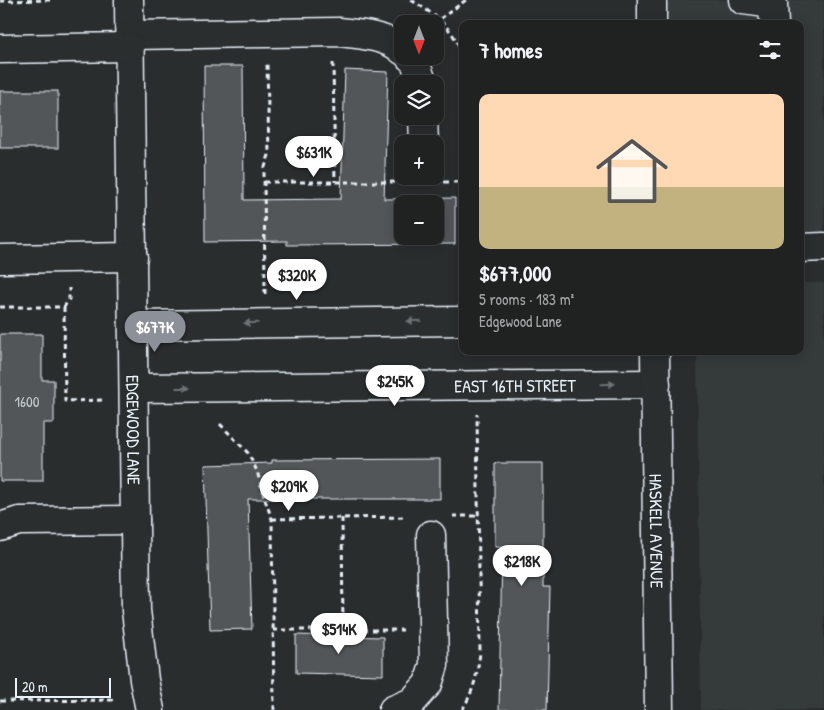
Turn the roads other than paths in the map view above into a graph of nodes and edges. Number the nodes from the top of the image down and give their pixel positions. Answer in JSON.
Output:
{"nodes":[{"id":1,"x":129,"y":0,"type":"edge"},
{"id":2,"x":652,"y":0,"type":"edge"},
{"id":3,"x":743,"y":0,"type":"edge"},
{"id":4,"x":652,"y":20,"type":"edge"},
{"id":5,"x":774,"y":20,"type":"edge"},
{"id":6,"x":130,"y":41,"type":"junction"},
{"id":7,"x":394,"y":44,"type":"edge"},
{"id":8,"x":0,"y":49,"type":"edge"},
{"id":9,"x":824,"y":247,"type":"edge"},
{"id":10,"x":804,"y":248,"type":"edge"},
{"id":11,"x":133,"y":257,"type":"junction"},
{"id":12,"x":0,"y":259,"type":"edge"},
{"id":13,"x":459,"y":321,"type":"edge"},
{"id":14,"x":133,"y":324,"type":"junction"},
{"id":15,"x":656,"y":355,"type":"edge"},
{"id":16,"x":656,"y":384,"type":"junction"},
{"id":17,"x":134,"y":388,"type":"junction"},
{"id":18,"x":136,"y":520,"type":"junction"},
{"id":19,"x":440,"y":526,"type":"road end"},
{"id":20,"x":0,"y":527,"type":"edge"},
{"id":21,"x":150,"y":710,"type":"edge"},
{"id":22,"x":393,"y":710,"type":"edge"},
{"id":23,"x":660,"y":710,"type":"edge"}],
"edges":[{"from":1,"to":6,"type":"street","name":"EDGEWOOD LANE"},
{"from":2,"to":4,"type":"street"},
{"from":3,"to":5,"type":"street"},
{"from":6,"to":7,"type":"street"},
{"from":6,"to":8,"type":"street"},
{"from":6,"to":11,"type":"street","name":"EDGEWOOD LANE"},
{"from":9,"to":10,"type":"street"},
{"from":11,"to":12,"type":"street"},
{"from":11,"to":14,"type":"street","name":"EDGEWOOD LANE"},
{"from":13,"to":14,"type":"street","one_way":true},
{"from":14,"to":17,"type":"street","name":"EDGEWOOD LANE"},
{"from":15,"to":16,"type":"street","name":"HASKELL AVENUE"},
{"from":17,"to":16,"type":"street","name":"EAST 16TH STREET","one_way":true},
{"from":16,"to":23,"type":"street","name":"HASKELL AVENUE"},
{"from":17,"to":18,"type":"street","name":"EDGEWOOD LANE"},
{"from":18,"to":20,"type":"street"},
{"from":18,"to":21,"type":"street","name":"EDGEWOOD LANE"},
{"from":19,"to":22,"type":"street"}]}
